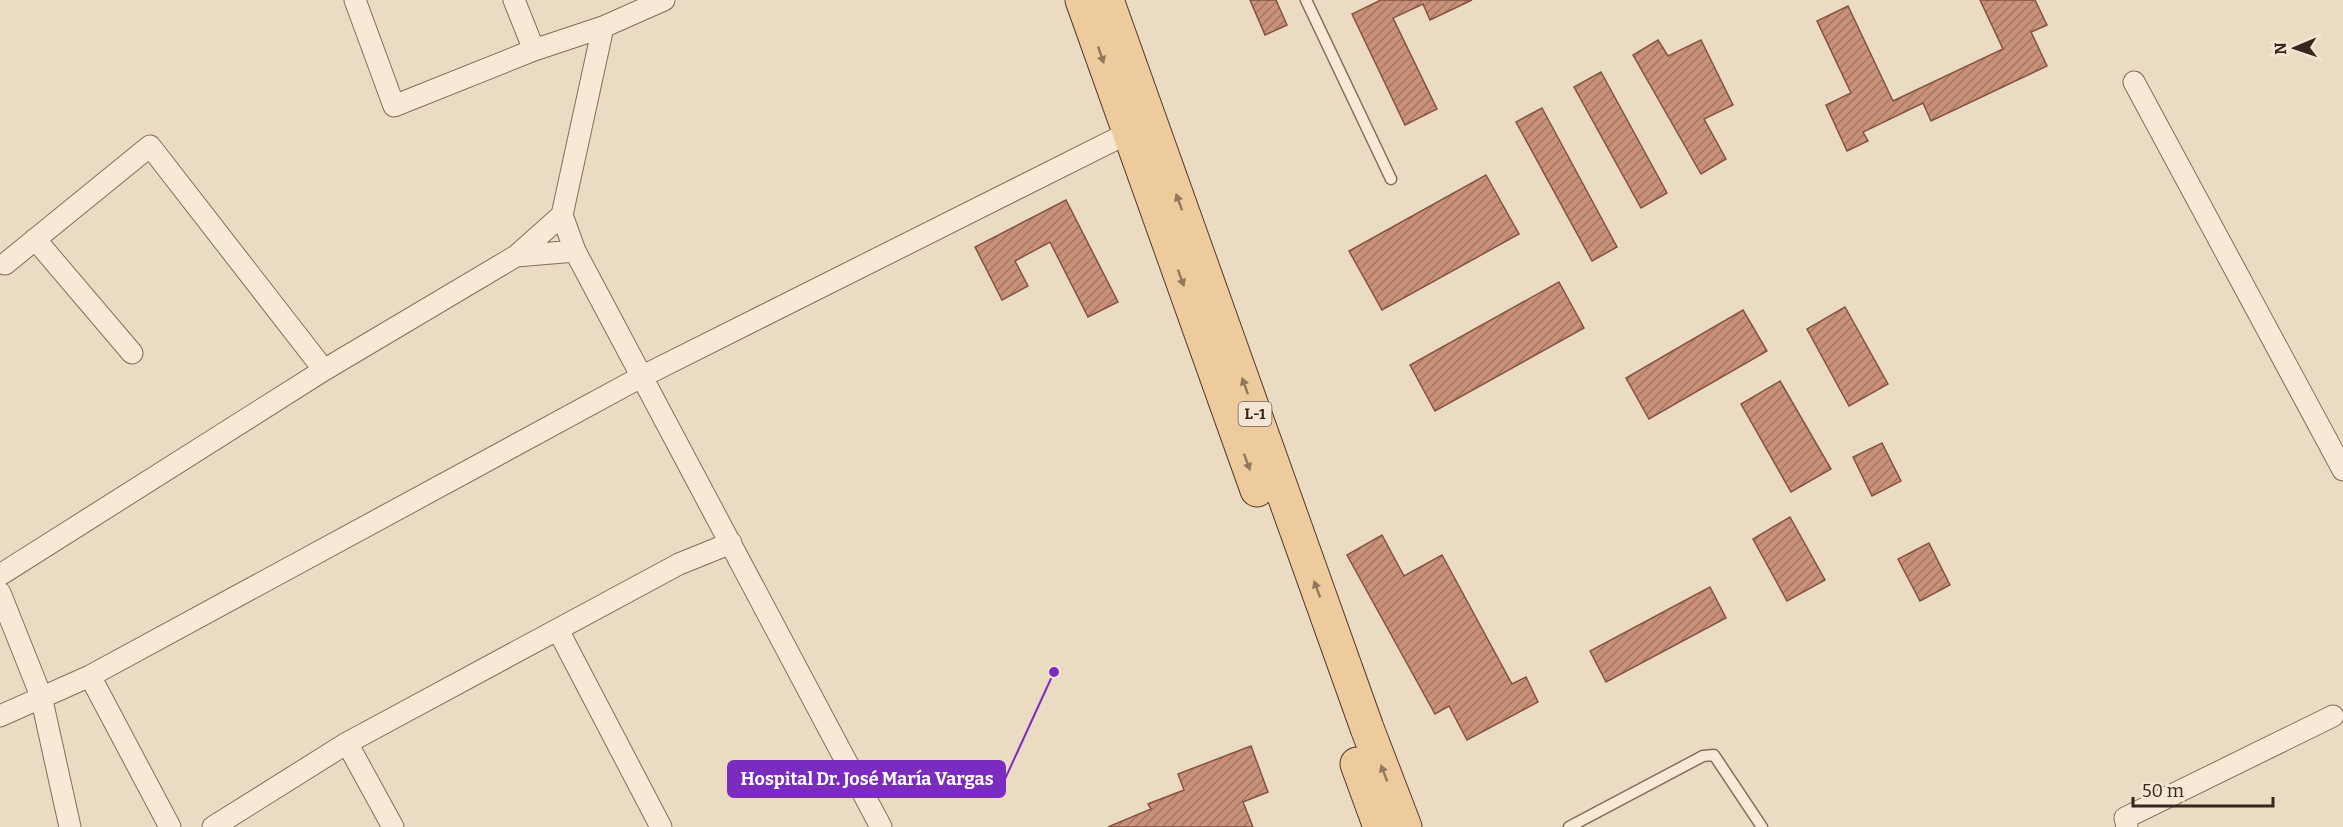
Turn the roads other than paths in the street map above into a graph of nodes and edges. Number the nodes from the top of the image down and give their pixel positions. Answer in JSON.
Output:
{"nodes":[{"id":1,"x":355,"y":0,"type":"edge"},
{"id":2,"x":514,"y":0,"type":"edge"},
{"id":3,"x":664,"y":0,"type":"edge"},
{"id":4,"x":1082,"y":0,"type":"edge"},
{"id":5,"x":1107,"y":0,"type":"edge"},
{"id":6,"x":1306,"y":0,"type":"edge"},
{"id":7,"x":603,"y":27,"type":"junction"},
{"id":8,"x":534,"y":50,"type":"junction"},
{"id":9,"x":2134,"y":82,"type":"dead end"},
{"id":10,"x":1140,"y":128,"type":"junction"},
{"id":11,"x":1391,"y":179,"type":"dead end"},
{"id":12,"x":562,"y":215,"type":"junction"},
{"id":13,"x":35,"y":239,"type":"junction"},
{"id":14,"x":575,"y":251,"type":"junction"},
{"id":15,"x":516,"y":256,"type":"junction"},
{"id":16,"x":5,"y":264,"type":"dead end"},
{"id":17,"x":132,"y":353,"type":"dead end"},
{"id":18,"x":324,"y":370,"type":"junction"},
{"id":19,"x":641,"y":377,"type":"junction"},
{"id":20,"x":2343,"y":470,"type":"edge"},
{"id":21,"x":731,"y":543,"type":"junction"},
{"id":22,"x":0,"y":575,"type":"edge"},
{"id":23,"x":0,"y":594,"type":"edge"},
{"id":24,"x":558,"y":630,"type":"junction"},
{"id":25,"x":90,"y":676,"type":"junction"},
{"id":26,"x":41,"y":696,"type":"junction"},
{"id":27,"x":0,"y":716,"type":"edge"},
{"id":28,"x":2333,"y":716,"type":"dead end"},
{"id":29,"x":346,"y":743,"type":"junction"},
{"id":30,"x":70,"y":827,"type":"edge"},
{"id":31,"x":170,"y":827,"type":"edge"},
{"id":32,"x":213,"y":827,"type":"edge"},
{"id":33,"x":393,"y":827,"type":"edge"},
{"id":34,"x":661,"y":827,"type":"edge"},
{"id":35,"x":881,"y":827,"type":"edge"},
{"id":36,"x":1380,"y":827,"type":"edge"},
{"id":37,"x":1405,"y":827,"type":"edge"},
{"id":38,"x":1569,"y":827,"type":"edge"},
{"id":39,"x":1762,"y":827,"type":"edge"},
{"id":40,"x":2127,"y":827,"type":"edge"}],
"edges":[{"from":1,"to":8,"type":"street"},
{"from":2,"to":8,"type":"street"},
{"from":3,"to":7,"type":"street"},
{"from":4,"to":10,"type":"main road","number":"L-1","one_way":true},
{"from":5,"to":10,"type":"main road","number":"L-1"},
{"from":6,"to":11,"type":"lane"},
{"from":7,"to":8,"type":"street"},
{"from":7,"to":12,"type":"street"},
{"from":9,"to":20,"type":"street"},
{"from":10,"to":19,"type":"street"},
{"from":10,"to":36,"type":"main road","number":"L-1","one_way":true},
{"from":37,"to":10,"type":"main road","number":"L-1","one_way":true},
{"from":12,"to":14,"type":"street"},
{"from":12,"to":15,"type":"street"},
{"from":13,"to":16,"type":"street"},
{"from":13,"to":17,"type":"street"},
{"from":13,"to":18,"type":"street"},
{"from":14,"to":15,"type":"street"},
{"from":14,"to":19,"type":"street"},
{"from":15,"to":18,"type":"street"},
{"from":18,"to":22,"type":"street"},
{"from":19,"to":21,"type":"street"},
{"from":19,"to":25,"type":"street"},
{"from":21,"to":24,"type":"street"},
{"from":21,"to":35,"type":"street"},
{"from":23,"to":26,"type":"street"},
{"from":24,"to":29,"type":"street"},
{"from":24,"to":34,"type":"street"},
{"from":25,"to":26,"type":"street"},
{"from":25,"to":31,"type":"street"},
{"from":26,"to":27,"type":"street"},
{"from":26,"to":30,"type":"street"},
{"from":28,"to":40,"type":"street"},
{"from":29,"to":32,"type":"street"},
{"from":29,"to":33,"type":"street"},
{"from":38,"to":39,"type":"lane"}]}
